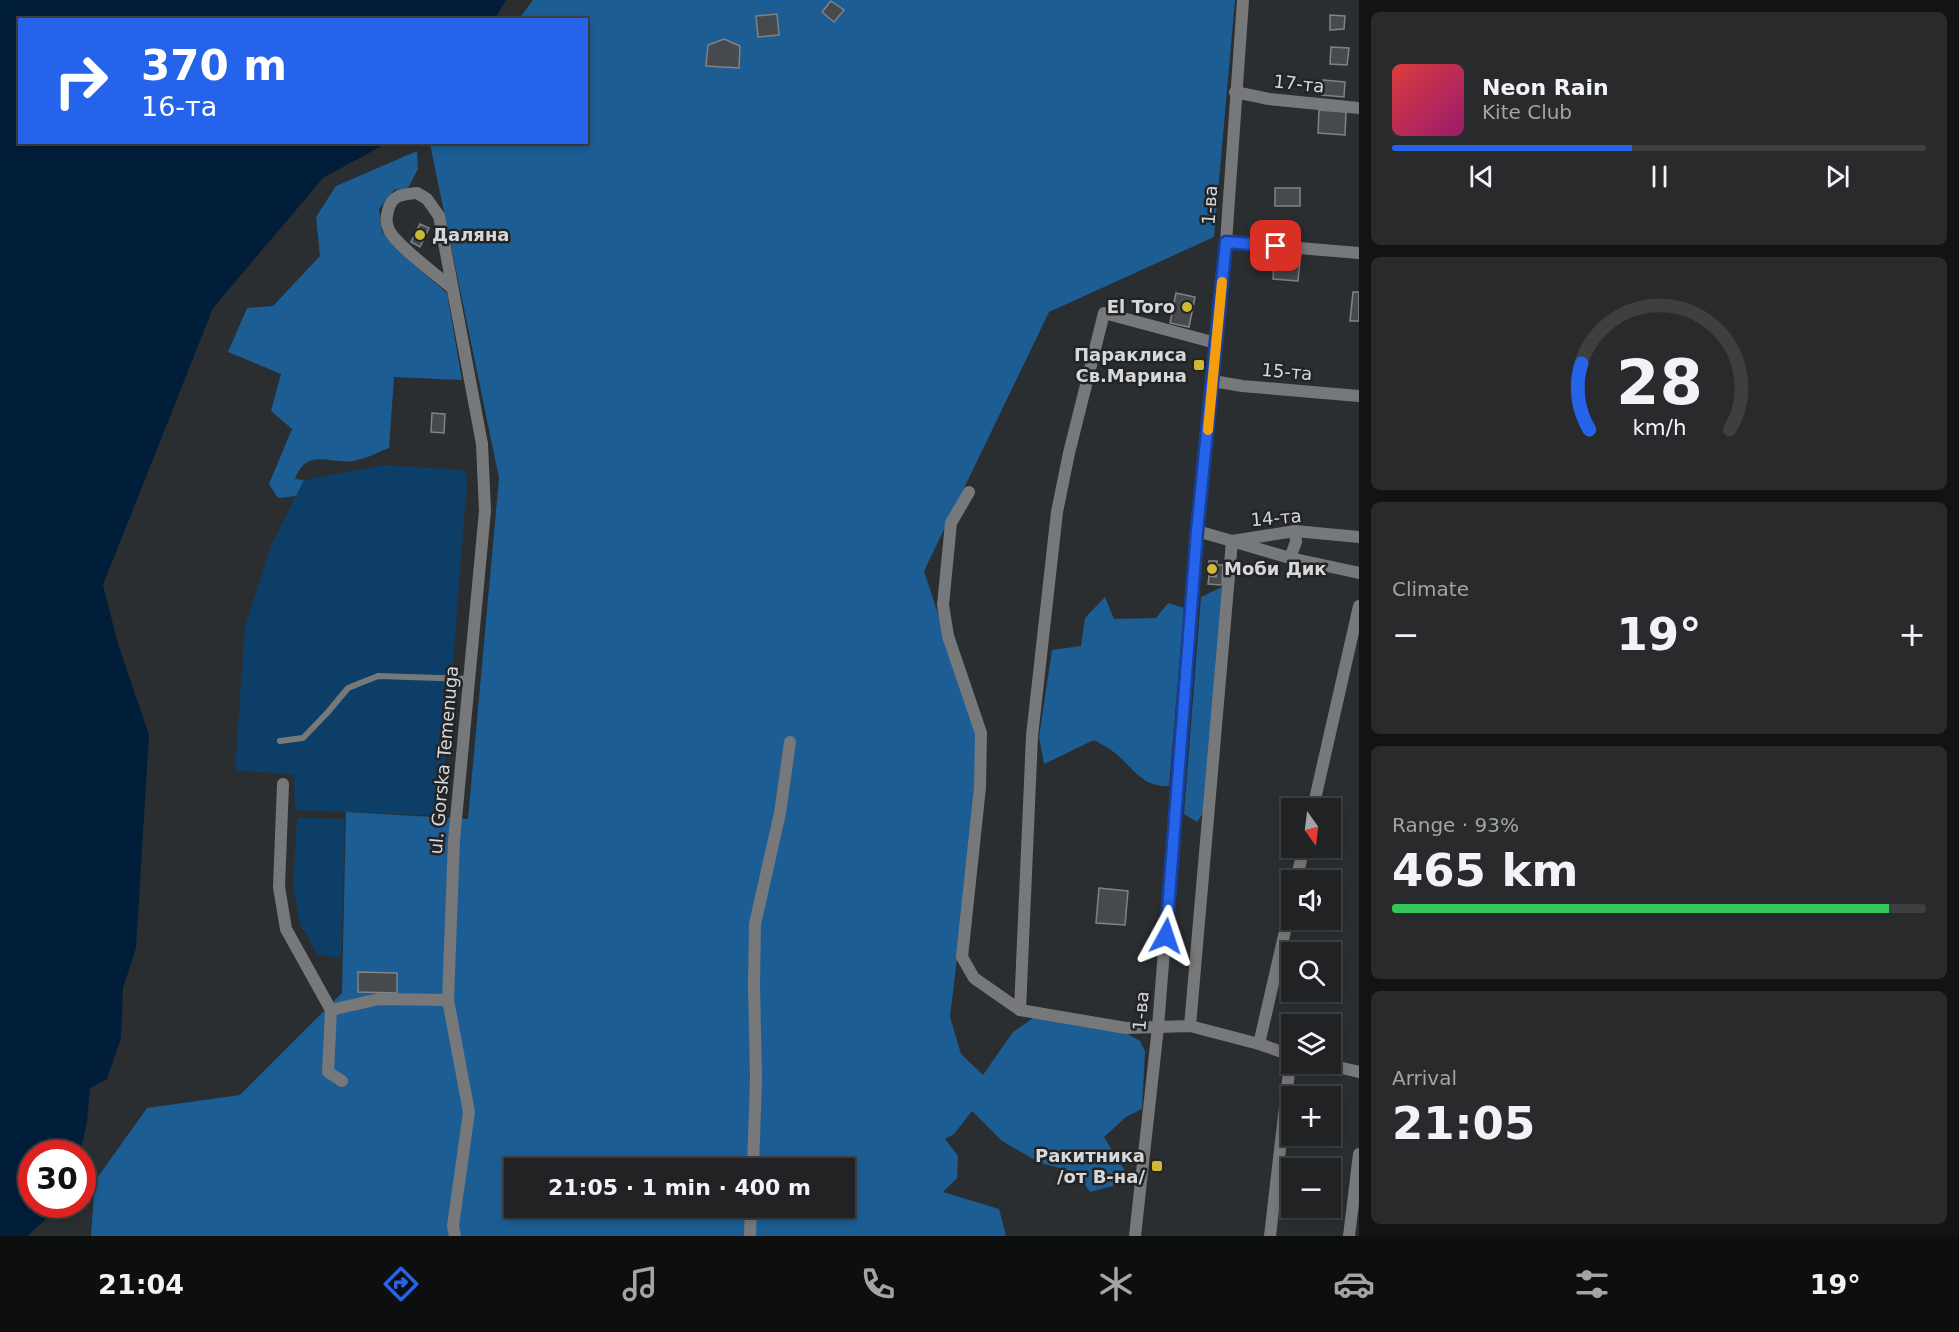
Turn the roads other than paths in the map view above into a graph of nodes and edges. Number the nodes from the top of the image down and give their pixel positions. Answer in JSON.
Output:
{"nodes":[{"id":1,"x":1243,"y":0,"type":"edge"},
{"id":2,"x":1235,"y":92,"type":"junction"},
{"id":3,"x":1359,"y":108,"type":"edge"},
{"id":4,"x":1226,"y":242,"type":"junction"},
{"id":5,"x":1359,"y":253,"type":"edge"},
{"id":6,"x":452,"y":288,"type":"junction"},
{"id":7,"x":1216,"y":343,"type":"junction"},
{"id":8,"x":1213,"y":381,"type":"junction"},
{"id":9,"x":1359,"y":396,"type":"edge"},
{"id":10,"x":969,"y":492,"type":"dead end"},
{"id":11,"x":1197,"y":531,"type":"junction"},
{"id":12,"x":1295,"y":531,"type":"junction"},
{"id":13,"x":1359,"y":537,"type":"edge"},
{"id":14,"x":1232,"y":541,"type":"junction"},
{"id":15,"x":1290,"y":558,"type":"junction"},
{"id":16,"x":1359,"y":573,"type":"edge"},
{"id":17,"x":1359,"y":606,"type":"edge"},
{"id":18,"x":469,"y":679,"type":"junction"},
{"id":19,"x":280,"y":741,"type":"dead end"},
{"id":20,"x":790,"y":742,"type":"dead end"},
{"id":21,"x":283,"y":784,"type":"dead end"},
{"id":22,"x":1315,"y":798,"type":"edge"},
{"id":23,"x":1285,"y":930,"type":"edge"},
{"id":24,"x":448,"y":1000,"type":"junction"},
{"id":25,"x":331,"y":1010,"type":"junction"},
{"id":26,"x":1020,"y":1010,"type":"junction"},
{"id":27,"x":1190,"y":1026,"type":"junction"},
{"id":28,"x":1158,"y":1027,"type":"junction"},
{"id":29,"x":1259,"y":1044,"type":"junction"},
{"id":30,"x":1341,"y":1068,"type":"edge"},
{"id":31,"x":1359,"y":1072,"type":"edge"},
{"id":32,"x":342,"y":1081,"type":"dead end"},
{"id":33,"x":1359,"y":1154,"type":"edge"},
{"id":34,"x":753,"y":1158,"type":"edge"},
{"id":35,"x":751,"y":1218,"type":"edge"},
{"id":36,"x":455,"y":1236,"type":"edge"},
{"id":37,"x":750,"y":1236,"type":"edge"},
{"id":38,"x":1136,"y":1236,"type":"edge"},
{"id":39,"x":1270,"y":1236,"type":"edge"},
{"id":40,"x":1349,"y":1236,"type":"edge"}],
"edges":[{"from":1,"to":2,"type":"street","name":"1-ва"},
{"from":2,"to":3,"type":"street","name":"17-та"},
{"from":2,"to":4,"type":"street","name":"1-ва"},
{"from":4,"to":5,"type":"street"},
{"from":4,"to":7,"type":"street","name":"1-ва"},
{"from":6,"to":6,"type":"street","name":"ul. Gorska Temenuga"},
{"from":6,"to":18,"type":"street","name":"ul. Gorska Temenuga"},
{"from":7,"to":8,"type":"street","name":"1-ва"},
{"from":7,"to":26,"type":"street"},
{"from":8,"to":9,"type":"street","name":"15-та"},
{"from":8,"to":11,"type":"street","name":"1-ва"},
{"from":10,"to":26,"type":"street"},
{"from":11,"to":14,"type":"street","name":"14-та"},
{"from":11,"to":28,"type":"street","name":"1-ва"},
{"from":12,"to":13,"type":"street","name":"14-та"},
{"from":12,"to":14,"type":"street","name":"14-та"},
{"from":12,"to":15,"type":"street"},
{"from":14,"to":15,"type":"street"},
{"from":14,"to":27,"type":"street"},
{"from":15,"to":16,"type":"street"},
{"from":17,"to":22,"type":"street"},
{"from":18,"to":19,"type":"lane"},
{"from":18,"to":24,"type":"street","name":"ul. Gorska Temenuga"},
{"from":20,"to":34,"type":"street"},
{"from":21,"to":25,"type":"street"},
{"from":23,"to":29,"type":"street"},
{"from":24,"to":25,"type":"street"},
{"from":24,"to":36,"type":"street","name":"ul. Gorska Temenuga"},
{"from":25,"to":32,"type":"street"},
{"from":26,"to":28,"type":"street"},
{"from":27,"to":28,"type":"street"},
{"from":27,"to":29,"type":"street"},
{"from":28,"to":38,"type":"street","name":"1-ва"},
{"from":29,"to":39,"type":"street"},
{"from":30,"to":31,"type":"street"},
{"from":33,"to":40,"type":"street"},
{"from":35,"to":37,"type":"street"}]}
